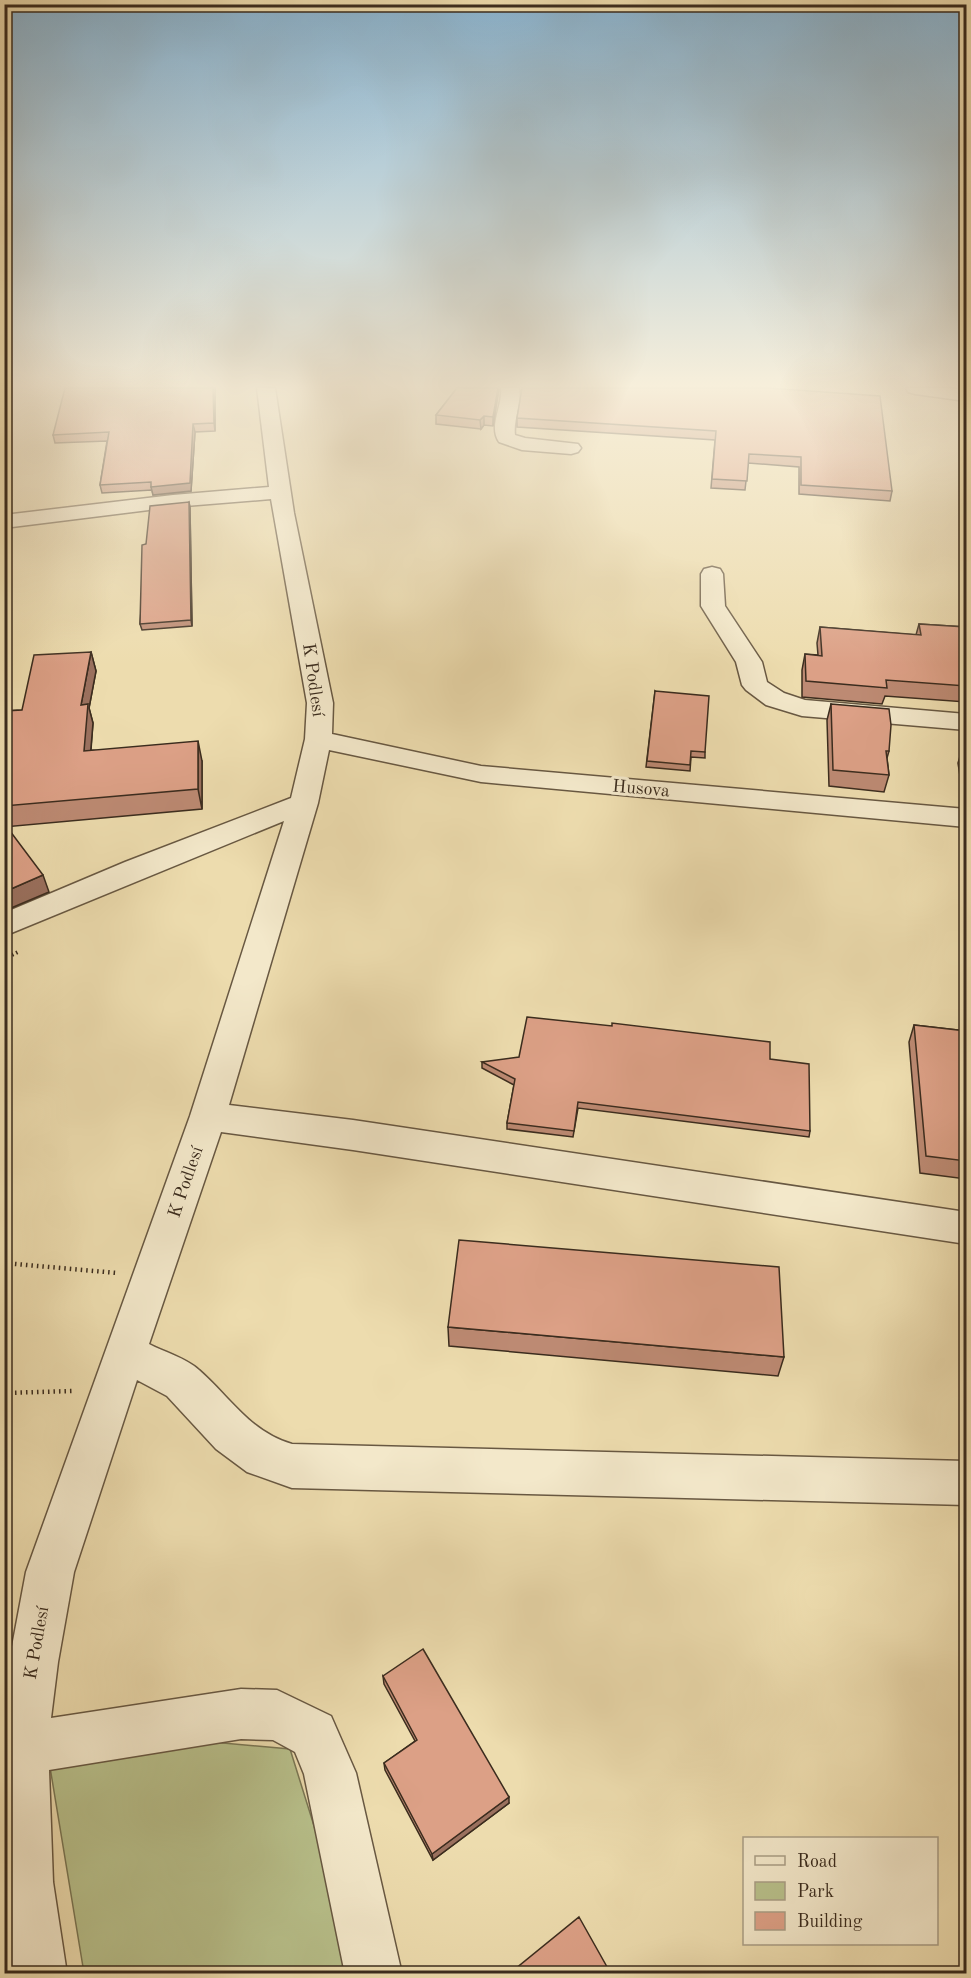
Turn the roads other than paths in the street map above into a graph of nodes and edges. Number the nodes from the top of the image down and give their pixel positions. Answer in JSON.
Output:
{"nodes":[{"id":1,"x":268,"y":480,"type":"edge"},
{"id":2,"x":269,"y":509,"type":"junction"},
{"id":3,"x":83,"y":513,"type":"junction"},
{"id":4,"x":4,"y":522,"type":"edge"},
{"id":5,"x":712,"y":574,"type":"dead end"},
{"id":6,"x":966,"y":722,"type":"edge"},
{"id":7,"x":318,"y":739,"type":"junction"},
{"id":8,"x":304,"y":803,"type":"junction"},
{"id":9,"x":966,"y":818,"type":"edge"},
{"id":10,"x":4,"y":925,"type":"edge"},
{"id":11,"x":208,"y":1116,"type":"junction"},
{"id":12,"x":966,"y":1228,"type":"edge"},
{"id":13,"x":118,"y":1372,"type":"junction"},
{"id":14,"x":966,"y":1483,"type":"edge"},
{"id":15,"x":22,"y":1748,"type":"junction"},
{"id":16,"x":39,"y":1974,"type":"edge"},
{"id":17,"x":374,"y":1974,"type":"edge"}],
"edges":[{"from":1,"to":2,"type":"street","name":"K Podlesí"},
{"from":2,"to":3,"type":"street"},
{"from":2,"to":3,"type":"street"},
{"from":2,"to":7,"type":"street","name":"K Podlesí"},
{"from":3,"to":4,"type":"street"},
{"from":5,"to":6,"type":"street"},
{"from":7,"to":8,"type":"street","name":"K Podlesí"},
{"from":7,"to":9,"type":"street","name":"Husova"},
{"from":8,"to":10,"type":"street"},
{"from":8,"to":11,"type":"street","name":"K Podlesí"},
{"from":11,"to":12,"type":"street"},
{"from":11,"to":13,"type":"street","name":"K Podlesí"},
{"from":13,"to":14,"type":"street"},
{"from":13,"to":15,"type":"street","name":"K Podlesí"},
{"from":15,"to":16,"type":"street","name":"K Podlesí"},
{"from":15,"to":17,"type":"street"}]}
